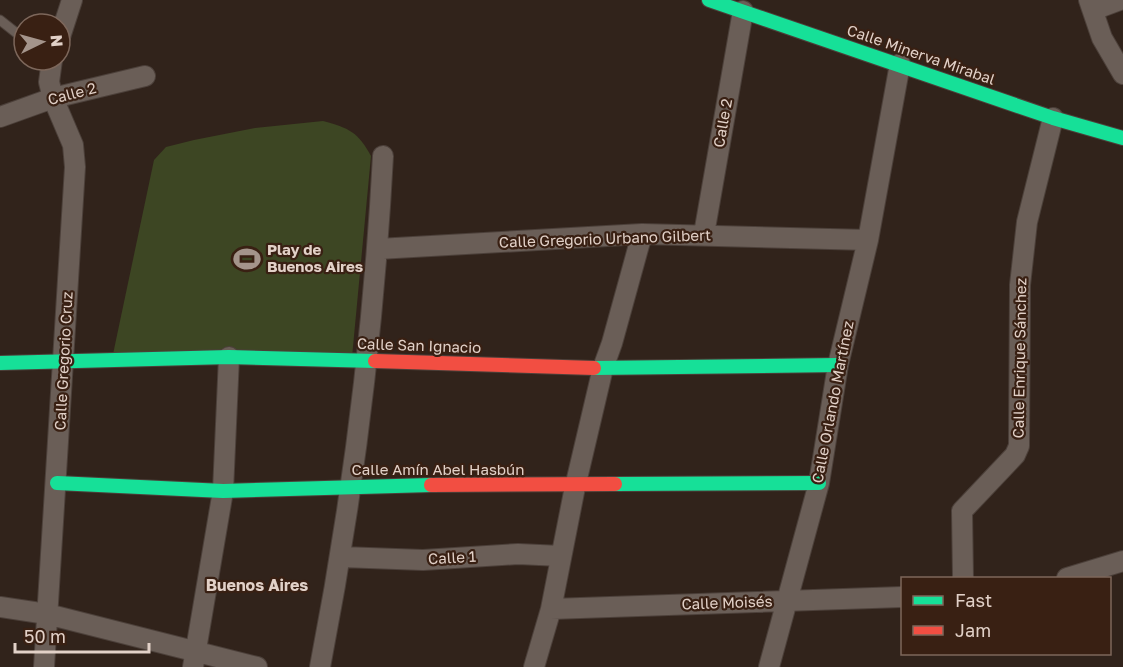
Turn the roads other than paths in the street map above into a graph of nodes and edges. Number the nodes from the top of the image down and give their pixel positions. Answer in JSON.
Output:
{"nodes":[{"id":1,"x":709,"y":0,"type":"edge"},
{"id":2,"x":1120,"y":0,"type":"edge"},
{"id":3,"x":1091,"y":5,"type":"edge"},
{"id":4,"x":743,"y":11,"type":"junction"},
{"id":5,"x":0,"y":20,"type":"edge"},
{"id":6,"x":12,"y":30,"type":"edge"},
{"id":7,"x":900,"y":64,"type":"junction"},
{"id":8,"x":51,"y":72,"type":"edge"},
{"id":9,"x":1123,"y":74,"type":"edge"},
{"id":10,"x":146,"y":76,"type":"dead end"},
{"id":11,"x":53,"y":98,"type":"junction"},
{"id":12,"x":0,"y":117,"type":"edge"},
{"id":13,"x":1053,"y":118,"type":"junction"},
{"id":14,"x":1123,"y":138,"type":"edge"},
{"id":15,"x":383,"y":156,"type":"dead end"},
{"id":16,"x":642,"y":234,"type":"junction"},
{"id":17,"x":704,"y":234,"type":"junction"},
{"id":18,"x":868,"y":240,"type":"junction"},
{"id":19,"x":378,"y":249,"type":"junction"},
{"id":20,"x":229,"y":357,"type":"junction"},
{"id":21,"x":368,"y":361,"type":"junction"},
{"id":22,"x":65,"y":362,"type":"junction"},
{"id":23,"x":0,"y":363,"type":"edge"},
{"id":24,"x":838,"y":365,"type":"junction"},
{"id":25,"x":603,"y":368,"type":"junction"},
{"id":26,"x":57,"y":483,"type":"junction"},
{"id":27,"x":819,"y":483,"type":"junction"},
{"id":28,"x":349,"y":486,"type":"junction"},
{"id":29,"x":575,"y":487,"type":"junction"},
{"id":30,"x":223,"y":491,"type":"junction"},
{"id":31,"x":561,"y":556,"type":"junction"},
{"id":32,"x":342,"y":557,"type":"junction"},
{"id":33,"x":1123,"y":561,"type":"edge"},
{"id":34,"x":963,"y":577,"type":"edge"},
{"id":35,"x":1073,"y":577,"type":"edge"},
{"id":36,"x":901,"y":597,"type":"edge"},
{"id":37,"x":788,"y":601,"type":"junction"},
{"id":38,"x":0,"y":607,"type":"edge"},
{"id":39,"x":551,"y":609,"type":"junction"},
{"id":40,"x":47,"y":614,"type":"junction"},
{"id":41,"x":194,"y":658,"type":"edge"},
{"id":42,"x":44,"y":667,"type":"edge"},
{"id":43,"x":257,"y":667,"type":"edge"},
{"id":44,"x":320,"y":667,"type":"edge"},
{"id":45,"x":534,"y":667,"type":"edge"},
{"id":46,"x":769,"y":667,"type":"edge"}],
"edges":[{"from":1,"to":4,"type":"street","name":"Calle Minerva Mirabal"},
{"from":2,"to":3,"type":"street"},
{"from":3,"to":9,"type":"street"},
{"from":4,"to":7,"type":"street","name":"Calle Minerva Mirabal"},
{"from":4,"to":17,"type":"street","name":"Calle 2"},
{"from":5,"to":6,"type":"lane"},
{"from":7,"to":13,"type":"street","name":"Calle Minerva Mirabal"},
{"from":7,"to":18,"type":"street","name":"Calle Orlando Martínez"},
{"from":8,"to":11,"type":"street","name":"Calle Gregorio Cruz"},
{"from":10,"to":11,"type":"street","name":"Calle 2"},
{"from":11,"to":12,"type":"street","name":"Calle 2"},
{"from":11,"to":22,"type":"street","name":"Calle Gregorio Cruz"},
{"from":13,"to":14,"type":"street","name":"Calle Minerva Mirabal"},
{"from":13,"to":34,"type":"street","name":"Calle Enrique Sánchez"},
{"from":15,"to":19,"type":"street"},
{"from":16,"to":17,"type":"street","name":"Calle Gregorio Urbano Gilbert"},
{"from":16,"to":19,"type":"street","name":"Calle Gregorio Urbano Gilbert"},
{"from":16,"to":25,"type":"street"},
{"from":17,"to":18,"type":"street","name":"Calle Gregorio Urbano Gilbert"},
{"from":18,"to":24,"type":"street","name":"Calle Orlando Martínez"},
{"from":19,"to":21,"type":"street"},
{"from":20,"to":21,"type":"street","name":"Calle San Ignacio"},
{"from":20,"to":22,"type":"street","name":"Calle San Ignacio"},
{"from":20,"to":30,"type":"street"},
{"from":21,"to":25,"type":"street","name":"Calle San Ignacio"},
{"from":21,"to":28,"type":"street"},
{"from":22,"to":23,"type":"street","name":"Calle San Ignacio"},
{"from":22,"to":26,"type":"street","name":"Calle Gregorio Cruz"},
{"from":24,"to":25,"type":"street","name":"Calle San Ignacio"},
{"from":24,"to":27,"type":"street","name":"Calle Orlando Martínez"},
{"from":25,"to":29,"type":"street"},
{"from":26,"to":30,"type":"street","name":"Calle Amín Abel Hasbún"},
{"from":26,"to":40,"type":"street","name":"Calle Gregorio Cruz"},
{"from":27,"to":29,"type":"street","name":"Calle Amín Abel Hasbún"},
{"from":27,"to":37,"type":"street","name":"Calle Orlando Martínez"},
{"from":28,"to":29,"type":"street","name":"Calle Amín Abel Hasbún"},
{"from":28,"to":30,"type":"street","name":"Calle Amín Abel Hasbún"},
{"from":28,"to":32,"type":"street"},
{"from":29,"to":31,"type":"street"},
{"from":30,"to":41,"type":"street"},
{"from":31,"to":32,"type":"street","name":"Calle 1"},
{"from":31,"to":39,"type":"street"},
{"from":32,"to":44,"type":"street"},
{"from":33,"to":35,"type":"street"},
{"from":36,"to":37,"type":"street","name":"Calle Moisés"},
{"from":37,"to":39,"type":"street","name":"Calle Moisés"},
{"from":37,"to":46,"type":"street","name":"Calle Orlando Martínez"},
{"from":38,"to":40,"type":"street"},
{"from":39,"to":45,"type":"street"},
{"from":40,"to":41,"type":"street"},
{"from":40,"to":42,"type":"street","name":"Calle Gregorio Cruz"},
{"from":41,"to":43,"type":"street"}]}
